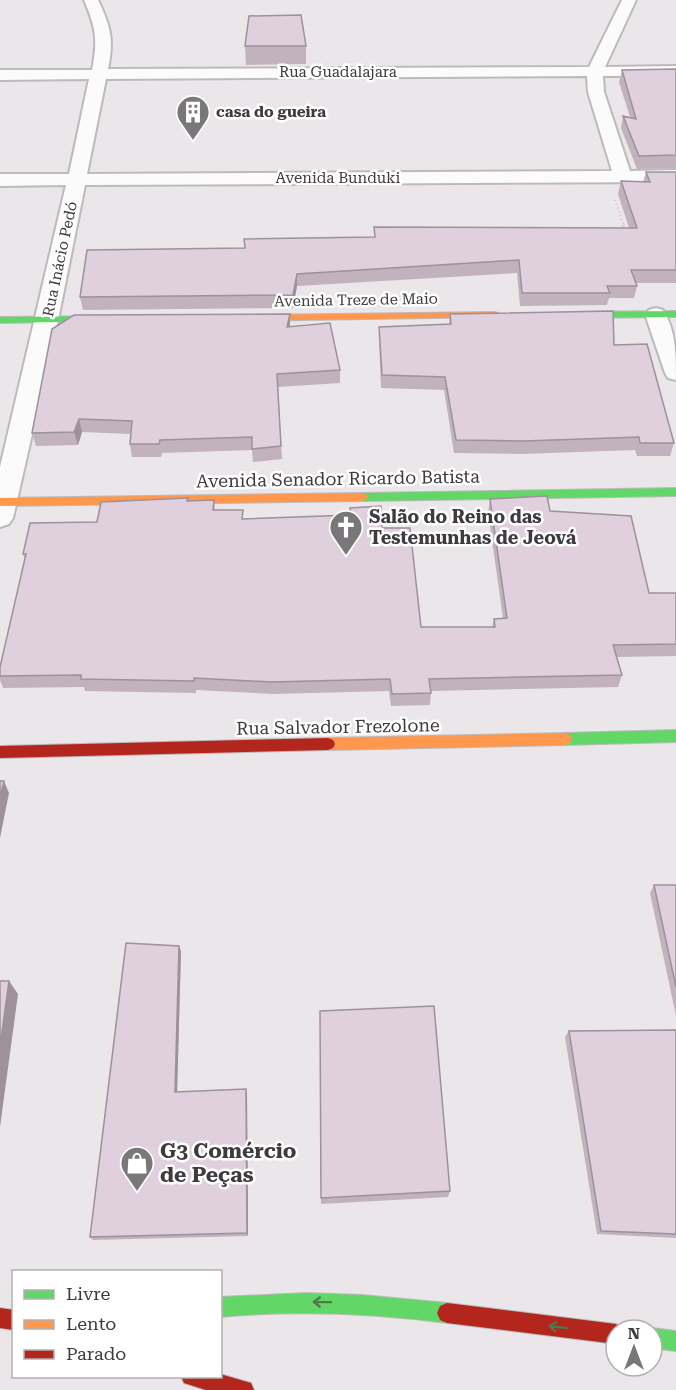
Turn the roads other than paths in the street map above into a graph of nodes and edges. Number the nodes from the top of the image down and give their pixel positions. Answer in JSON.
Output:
{"nodes":[{"id":1,"x":91,"y":0,"type":"edge"},
{"id":2,"x":629,"y":0,"type":"edge"},
{"id":3,"x":595,"y":71,"type":"junction"},
{"id":4,"x":676,"y":71,"type":"edge"},
{"id":5,"x":98,"y":74,"type":"junction"},
{"id":6,"x":0,"y":75,"type":"edge"},
{"id":7,"x":676,"y":176,"type":"edge"},
{"id":8,"x":615,"y":177,"type":"junction"},
{"id":9,"x":77,"y":179,"type":"junction"},
{"id":10,"x":0,"y":180,"type":"edge"},
{"id":11,"x":666,"y":314,"type":"edge"},
{"id":12,"x":508,"y":315,"type":"edge"},
{"id":13,"x":555,"y":315,"type":"edge"},
{"id":14,"x":236,"y":318,"type":"edge"},
{"id":15,"x":130,"y":319,"type":"edge"},
{"id":16,"x":0,"y":320,"type":"edge"},
{"id":17,"x":47,"y":320,"type":"junction"},
{"id":18,"x":676,"y":373,"type":"edge"},
{"id":19,"x":676,"y":492,"type":"edge"},
{"id":20,"x":1,"y":507,"type":"edge"},
{"id":21,"x":676,"y":736,"type":"edge"},
{"id":22,"x":0,"y":752,"type":"edge"},
{"id":23,"x":222,"y":1307,"type":"edge"},
{"id":24,"x":604,"y":1332,"type":"edge"},
{"id":25,"x":195,"y":1378,"type":"edge"},
{"id":26,"x":244,"y":1390,"type":"edge"}],
"edges":[{"from":1,"to":5,"type":"street","name":"Rua Inácio Pedó"},
{"from":2,"to":3,"type":"street"},
{"from":3,"to":4,"type":"street","name":"Rua Guadalajara"},
{"from":3,"to":5,"type":"street","name":"Rua Guadalajara"},
{"from":3,"to":8,"type":"street"},
{"from":5,"to":6,"type":"street","name":"Rua Guadalajara"},
{"from":5,"to":9,"type":"street","name":"Rua Inácio Pedó"},
{"from":7,"to":8,"type":"street","name":"Avenida Bunduki"},
{"from":8,"to":9,"type":"street","name":"Avenida Bunduki"},
{"from":9,"to":10,"type":"street","name":"Avenida Bunduki"},
{"from":9,"to":17,"type":"street","name":"Rua Inácio Pedó"},
{"from":11,"to":13,"type":"street"},
{"from":11,"to":18,"type":"street"},
{"from":12,"to":14,"type":"street","name":"Avenida Treze de Maio"},
{"from":15,"to":17,"type":"street"},
{"from":16,"to":17,"type":"street"},
{"from":17,"to":20,"type":"street","name":"Rua Inácio Pedó"},
{"from":19,"to":20,"type":"street","name":"Avenida Senador Ricardo Batista"},
{"from":21,"to":22,"type":"street","name":"Rua Salvador Frezolone"},
{"from":24,"to":23,"type":"street","one_way":true},
{"from":25,"to":26,"type":"street"}]}
